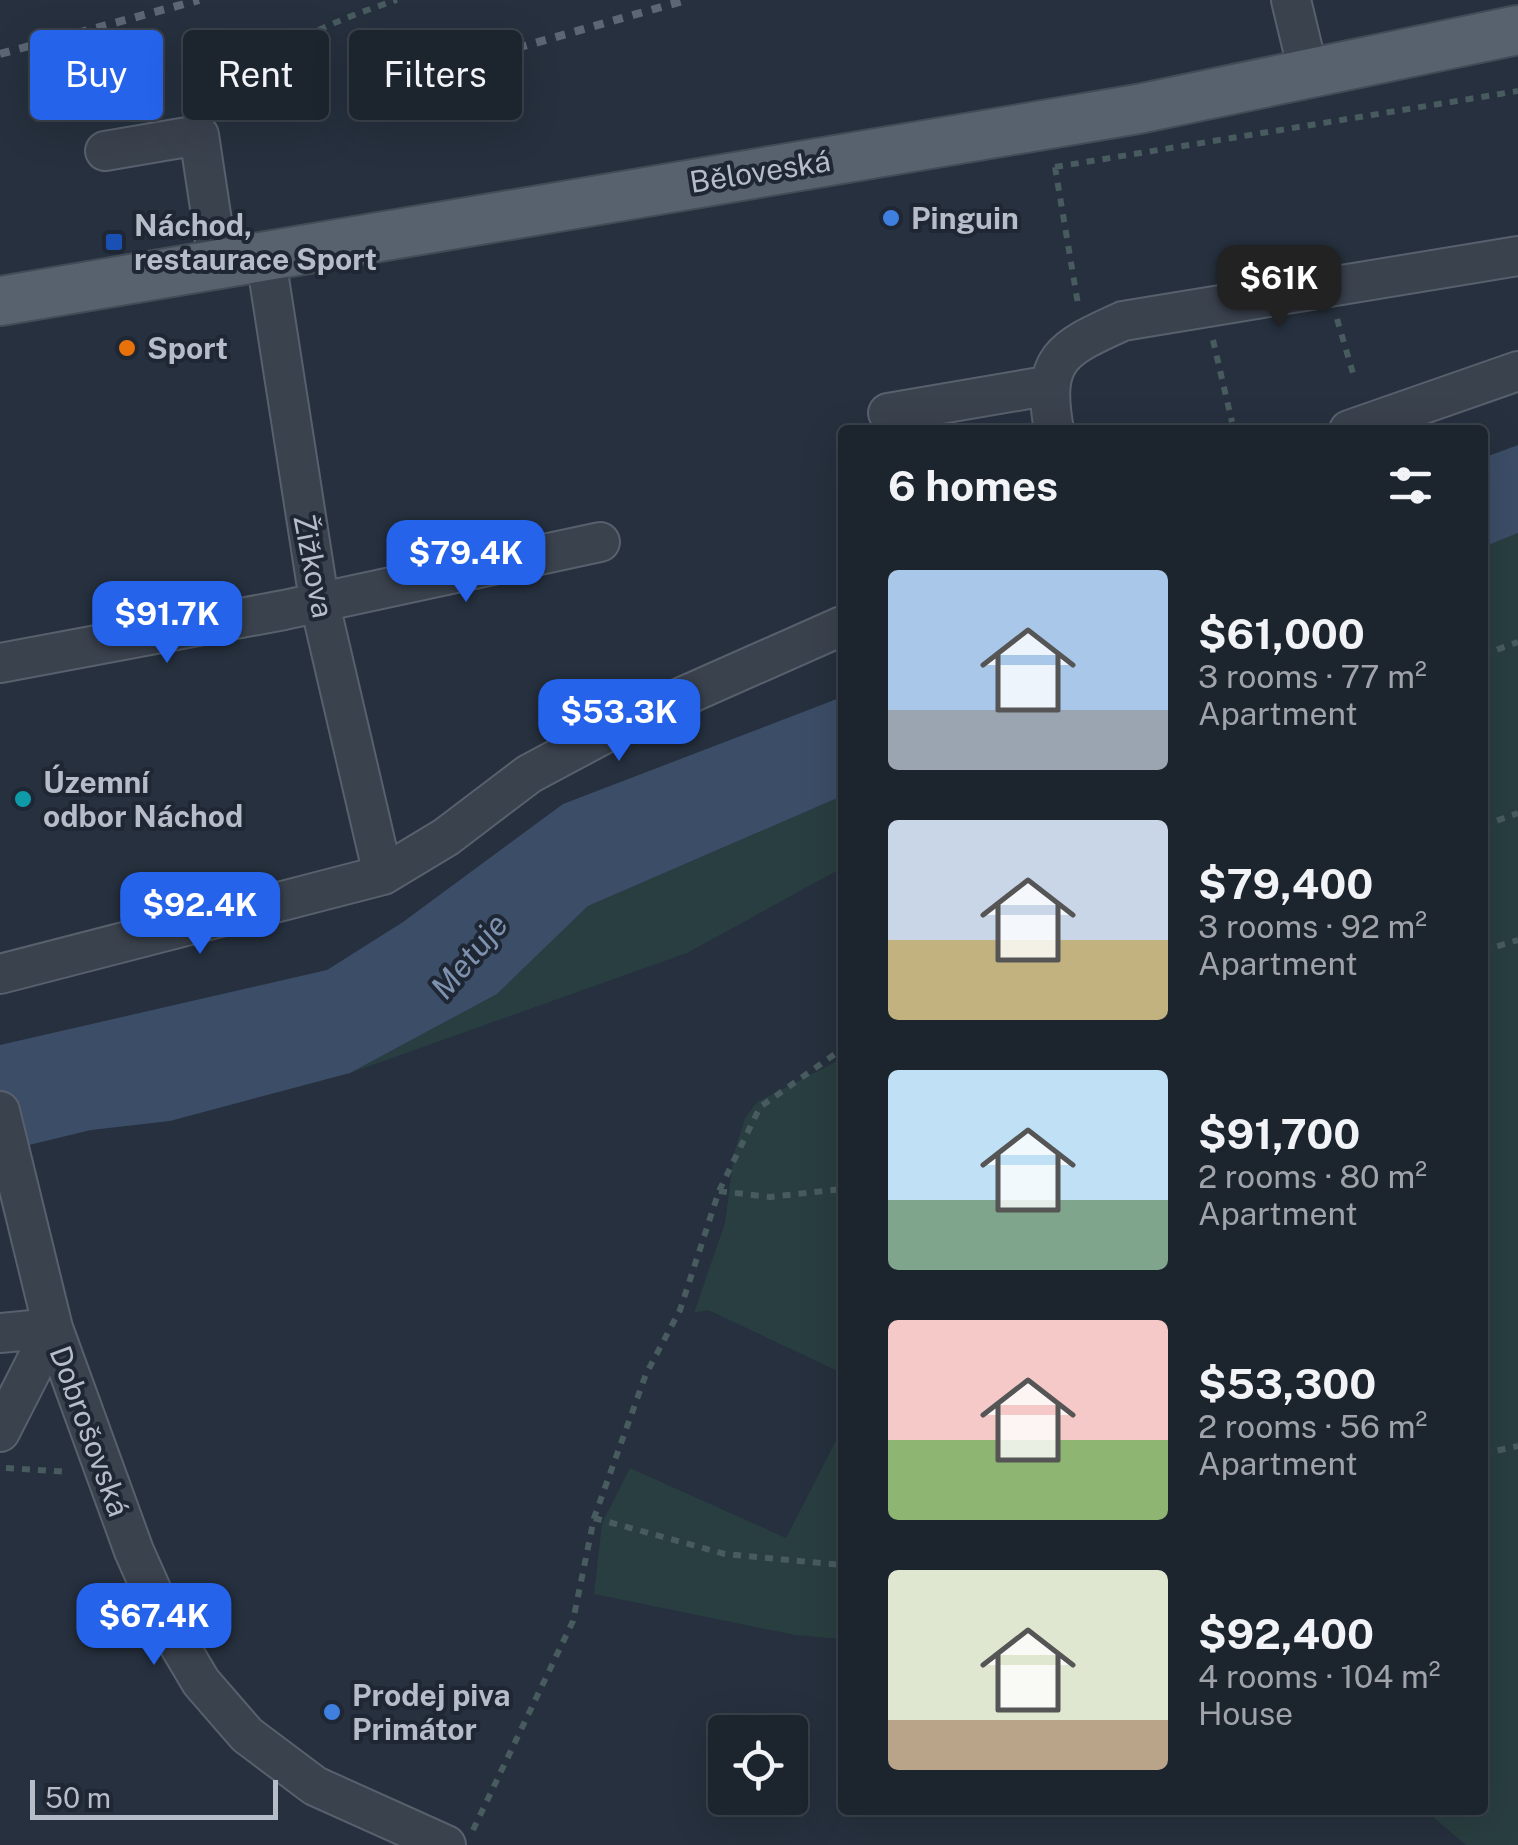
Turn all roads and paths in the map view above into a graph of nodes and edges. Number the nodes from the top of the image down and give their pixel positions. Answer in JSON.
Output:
{"nodes":[{"id":1,"x":397,"y":0,"type":"edge"},
{"id":2,"x":1291,"y":0,"type":"edge"},
{"id":3,"x":1518,"y":30,"type":"edge"},
{"id":4,"x":1309,"y":75,"type":"junction"},
{"id":5,"x":202,"y":148,"type":"junction"},
{"id":6,"x":104,"y":151,"type":"dead end"},
{"id":7,"x":1055,"y":167,"type":"dead end"},
{"id":8,"x":265,"y":253,"type":"junction"},
{"id":9,"x":1518,"y":256,"type":"edge"},
{"id":10,"x":218,"y":261,"type":"junction"},
{"id":11,"x":1328,"y":288,"type":"junction"},
{"id":12,"x":0,"y":301,"type":"edge"},
{"id":13,"x":1206,"y":308,"type":"junction"},
{"id":14,"x":1084,"y":338,"type":"junction"},
{"id":15,"x":1518,"y":372,"type":"edge"},
{"id":16,"x":1355,"y":380,"type":"dead end"},
{"id":17,"x":1046,"y":386,"type":"junction"},
{"id":18,"x":888,"y":413,"type":"dead end"},
{"id":19,"x":1232,"y":422,"type":"dead end"},
{"id":20,"x":1053,"y":425,"type":"edge"},
{"id":21,"x":1363,"y":425,"type":"edge"},
{"id":22,"x":600,"y":542,"type":"dead end"},
{"id":23,"x":318,"y":600,"type":"junction"},
{"id":24,"x":838,"y":628,"type":"edge"},
{"id":25,"x":1518,"y":642,"type":"edge"},
{"id":26,"x":1488,"y":653,"type":"edge"},
{"id":27,"x":0,"y":663,"type":"edge"},
{"id":28,"x":1518,"y":813,"type":"edge"},
{"id":29,"x":1488,"y":824,"type":"edge"},
{"id":30,"x":384,"y":875,"type":"junction"},
{"id":31,"x":1518,"y":940,"type":"edge"},
{"id":32,"x":1488,"y":949,"type":"edge"},
{"id":33,"x":0,"y":974,"type":"edge"},
{"id":34,"x":838,"y":1052,"type":"edge"},
{"id":35,"x":0,"y":1111,"type":"edge"},
{"id":36,"x":838,"y":1189,"type":"edge"},
{"id":37,"x":719,"y":1191,"type":"junction"},
{"id":38,"x":53,"y":1328,"type":"junction"},
{"id":39,"x":0,"y":1334,"type":"edge"},
{"id":40,"x":0,"y":1432,"type":"edge"},
{"id":41,"x":1518,"y":1446,"type":"edge"},
{"id":42,"x":1488,"y":1453,"type":"edge"},
{"id":43,"x":0,"y":1467,"type":"edge"},
{"id":44,"x":106,"y":1475,"type":"junction"},
{"id":45,"x":594,"y":1518,"type":"junction"},
{"id":46,"x":838,"y":1565,"type":"edge"},
{"id":47,"x":446,"y":1845,"type":"edge"},
{"id":48,"x":466,"y":1845,"type":"edge"}],
"edges":[{"from":1,"to":5,"type":"path"},
{"from":2,"to":4,"type":"street"},
{"from":3,"to":4,"type":"main road","name":"Běloveská"},
{"from":4,"to":8,"type":"main road","name":"Běloveská"},
{"from":5,"to":6,"type":"street"},
{"from":5,"to":10,"type":"street"},
{"from":7,"to":14,"type":"path"},
{"from":8,"to":10,"type":"main road","name":"Běloveská"},
{"from":8,"to":23,"type":"street","name":"Žižkova"},
{"from":9,"to":11,"type":"street"},
{"from":10,"to":12,"type":"main road","name":"Běloveská"},
{"from":11,"to":13,"type":"street"},
{"from":11,"to":16,"type":"path"},
{"from":13,"to":14,"type":"street"},
{"from":13,"to":19,"type":"path"},
{"from":14,"to":17,"type":"street"},
{"from":15,"to":21,"type":"street"},
{"from":17,"to":18,"type":"street"},
{"from":17,"to":20,"type":"street"},
{"from":22,"to":23,"type":"street"},
{"from":23,"to":27,"type":"street"},
{"from":23,"to":30,"type":"street","name":"Žižkova"},
{"from":24,"to":30,"type":"street"},
{"from":25,"to":26,"type":"path"},
{"from":28,"to":29,"type":"path"},
{"from":30,"to":33,"type":"street"},
{"from":31,"to":32,"type":"path"},
{"from":34,"to":37,"type":"path"},
{"from":35,"to":38,"type":"street","name":"Dobrošovská"},
{"from":36,"to":37,"type":"path"},
{"from":37,"to":45,"type":"path"},
{"from":38,"to":39,"type":"street"},
{"from":38,"to":40,"type":"street"},
{"from":38,"to":44,"type":"street","name":"Dobrošovská"},
{"from":41,"to":42,"type":"path"},
{"from":43,"to":44,"type":"path"},
{"from":44,"to":47,"type":"street","name":"Dobrošovská"},
{"from":45,"to":46,"type":"path"},
{"from":45,"to":48,"type":"path"}]}
